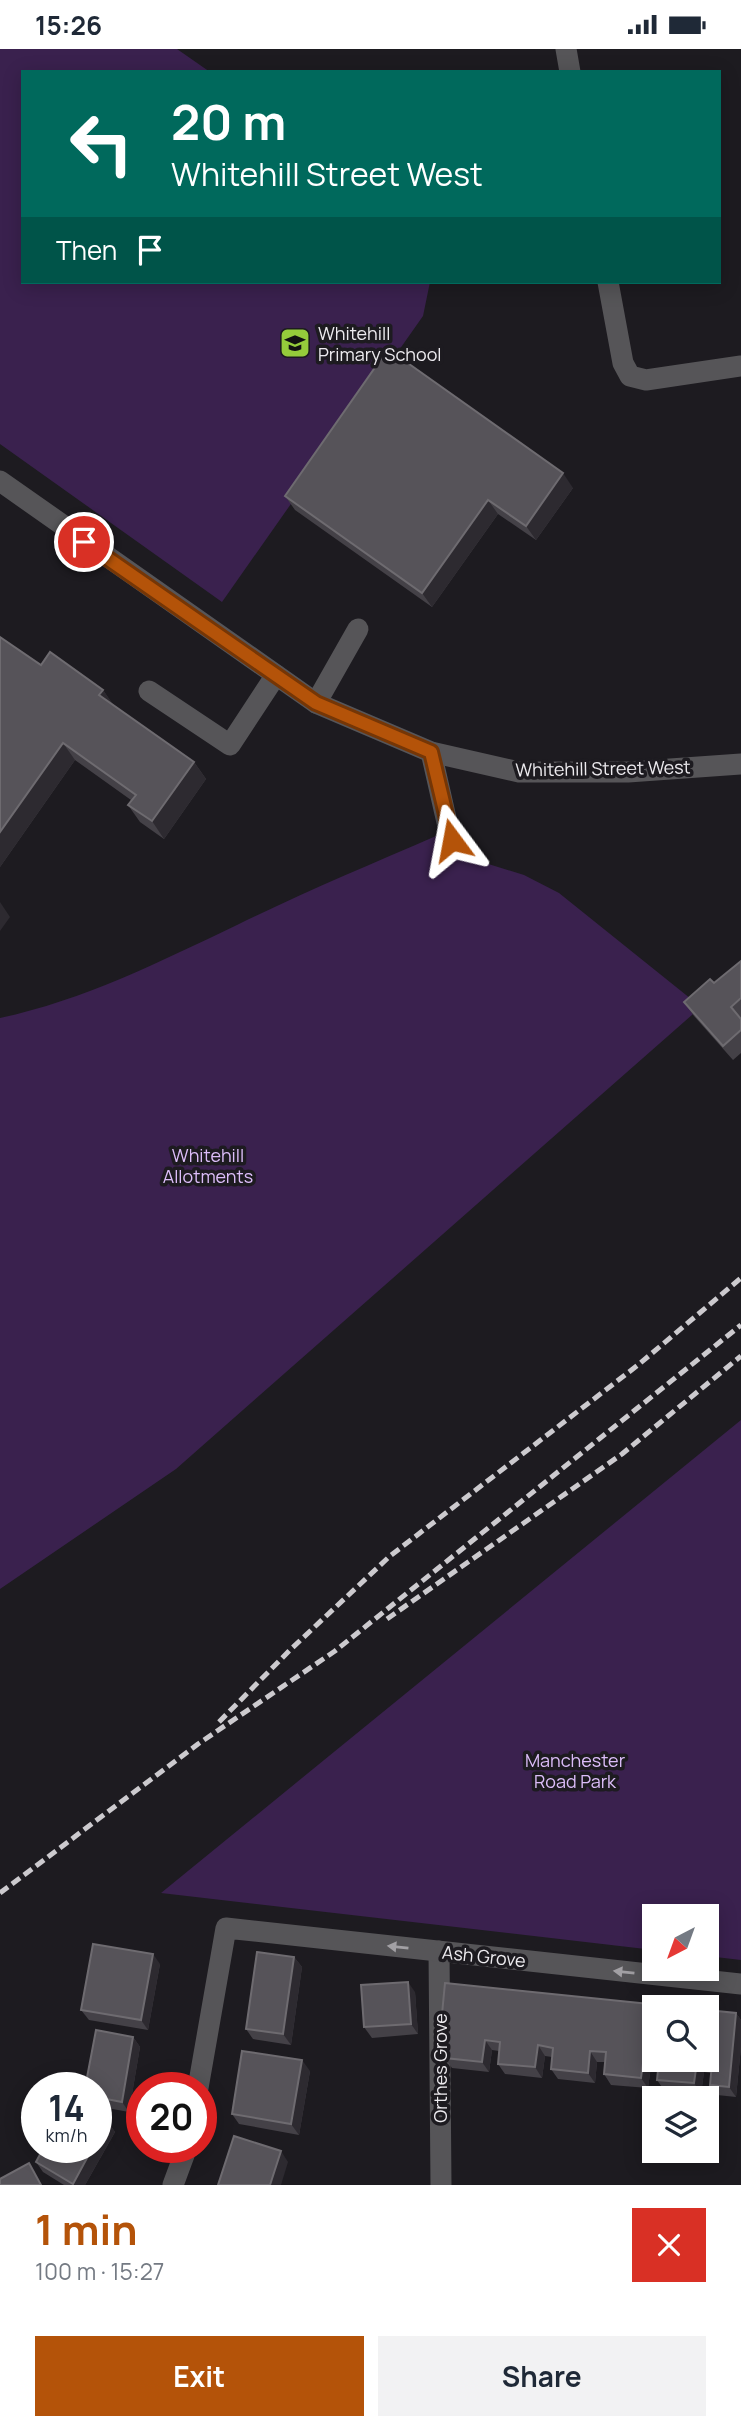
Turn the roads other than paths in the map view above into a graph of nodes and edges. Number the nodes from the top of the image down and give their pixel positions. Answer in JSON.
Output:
{"nodes":[{"id":1,"x":566,"y":49,"type":"edge"},
{"id":2,"x":570,"y":70,"type":"edge"},
{"id":3,"x":608,"y":284,"type":"edge"},
{"id":4,"x":741,"y":366,"type":"edge"},
{"id":5,"x":0,"y":481,"type":"edge"},
{"id":6,"x":358,"y":629,"type":"dead end"},
{"id":7,"x":276,"y":675,"type":"junction"},
{"id":8,"x":149,"y":691,"type":"dead end"},
{"id":9,"x":316,"y":703,"type":"junction"},
{"id":10,"x":431,"y":752,"type":"junction"},
{"id":11,"x":741,"y":764,"type":"edge"},
{"id":12,"x":452,"y":840,"type":"dead end"},
{"id":13,"x":439,"y":1951,"type":"junction"},
{"id":14,"x":741,"y":1984,"type":"edge"},
{"id":15,"x":201,"y":2072,"type":"edge"},
{"id":16,"x":181,"y":2163,"type":"edge"},
{"id":17,"x":173,"y":2185,"type":"edge"},
{"id":18,"x":441,"y":2185,"type":"edge"}],
"edges":[{"from":1,"to":2,"type":"street"},
{"from":3,"to":4,"type":"street"},
{"from":5,"to":7,"type":"street","name":"Whitehill Street West"},
{"from":6,"to":9,"type":"street"},
{"from":7,"to":8,"type":"street"},
{"from":7,"to":9,"type":"street","name":"Whitehill Street West"},
{"from":9,"to":10,"type":"street","name":"Whitehill Street West"},
{"from":10,"to":11,"type":"street","name":"Whitehill Street West"},
{"from":10,"to":12,"type":"street"},
{"from":14,"to":13,"type":"street","name":"Ash Grove","one_way":true},
{"from":13,"to":15,"type":"street","name":"Ash Grove","one_way":true},
{"from":13,"to":18,"type":"street","name":"Orthes Grove"},
{"from":16,"to":17,"type":"street"}]}
